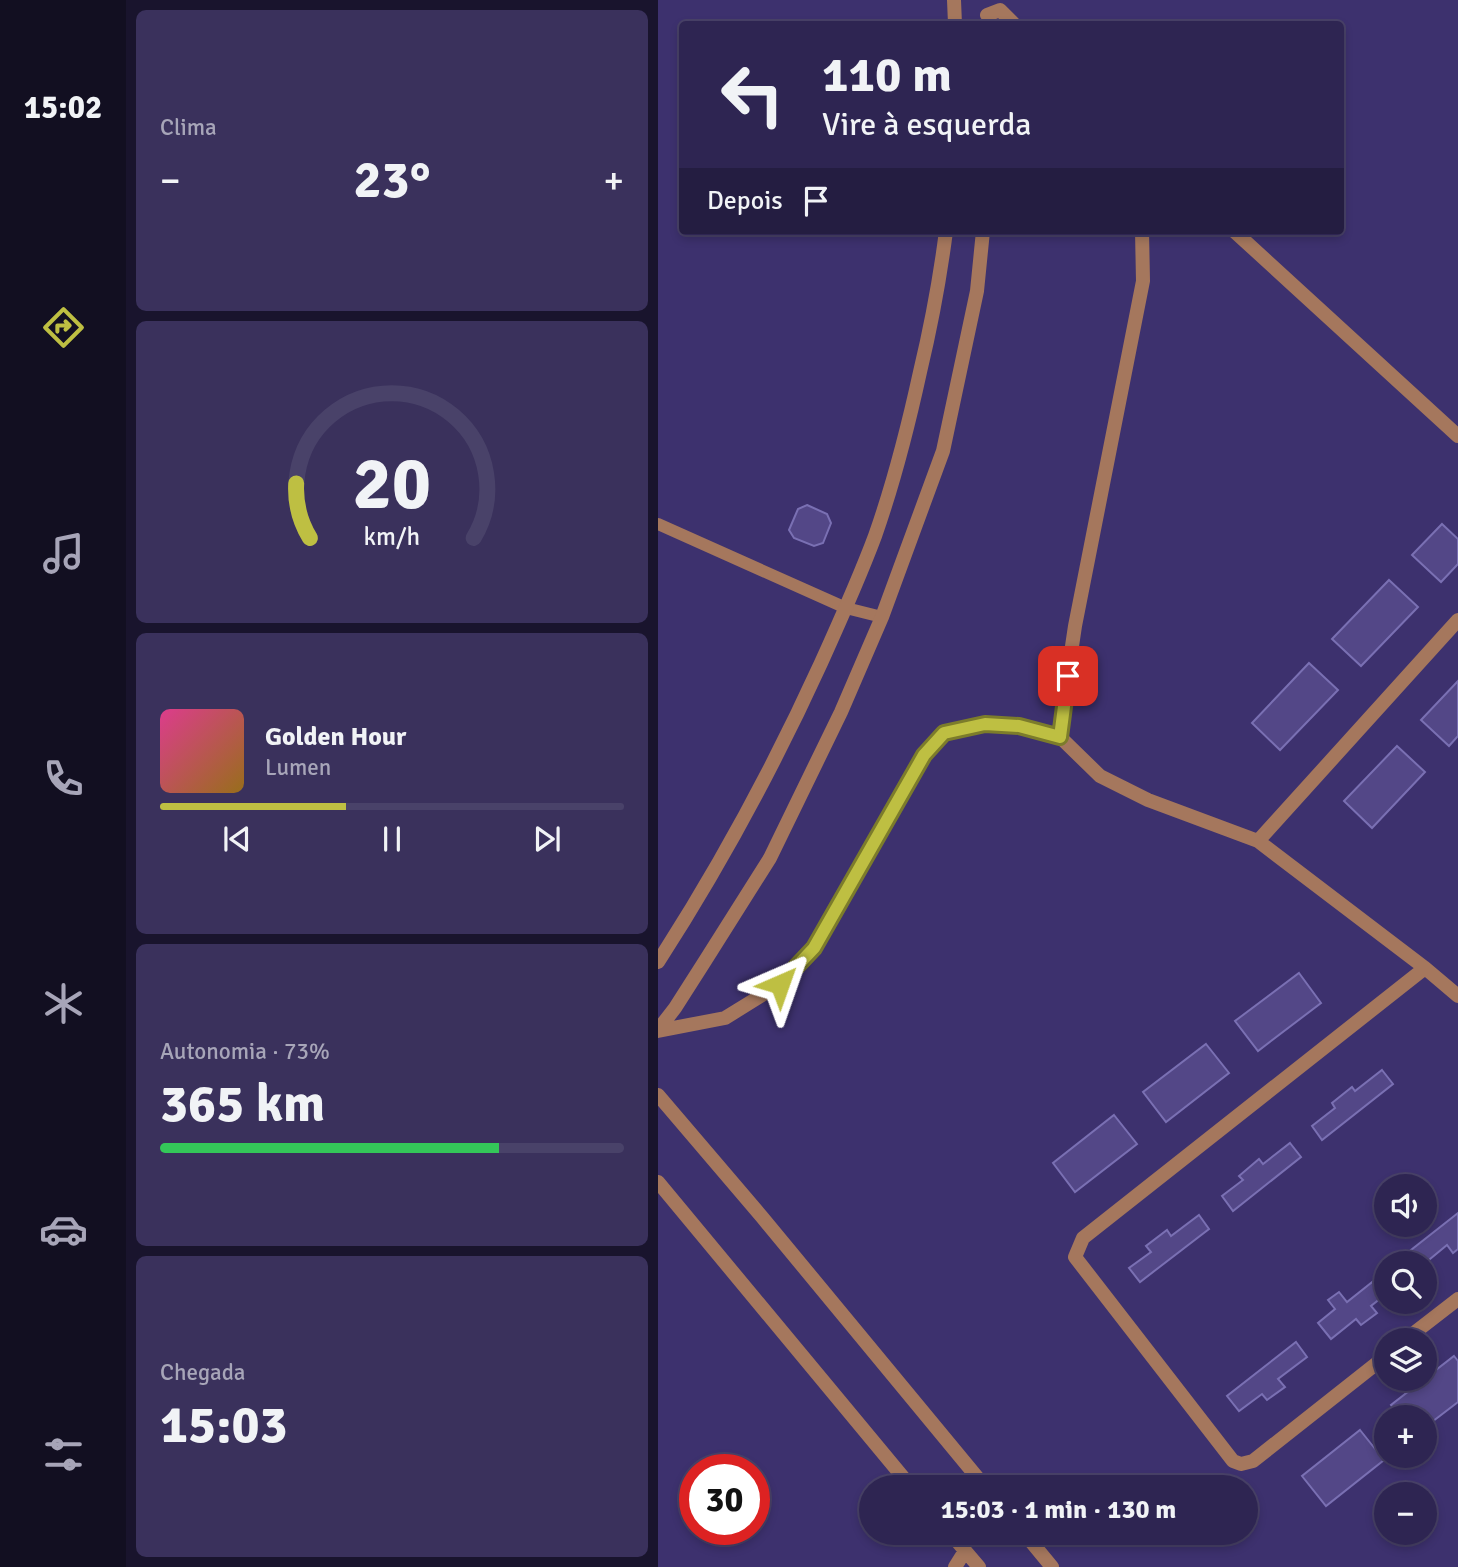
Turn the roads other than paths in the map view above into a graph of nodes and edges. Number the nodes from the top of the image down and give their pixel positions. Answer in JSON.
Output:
{"nodes":[{"id":1,"x":954,"y":0,"type":"edge"},
{"id":2,"x":986,"y":0,"type":"edge"},
{"id":3,"x":1013,"y":0,"type":"edge"},
{"id":4,"x":991,"y":17,"type":"edge"},
{"id":5,"x":955,"y":21,"type":"edge"},
{"id":6,"x":946,"y":235,"type":"edge"},
{"id":7,"x":983,"y":235,"type":"edge"},
{"id":8,"x":1142,"y":235,"type":"edge"},
{"id":9,"x":1238,"y":235,"type":"edge"},
{"id":10,"x":1458,"y":436,"type":"edge"},
{"id":11,"x":658,"y":524,"type":"edge"},
{"id":12,"x":846,"y":608,"type":"junction"},
{"id":13,"x":882,"y":617,"type":"junction"},
{"id":14,"x":1458,"y":620,"type":"edge"},
{"id":15,"x":1060,"y":737,"type":"junction"},
{"id":16,"x":1258,"y":841,"type":"junction"},
{"id":17,"x":658,"y":962,"type":"edge"},
{"id":18,"x":1425,"y":968,"type":"junction"},
{"id":19,"x":1458,"y":996,"type":"edge"},
{"id":20,"x":658,"y":1030,"type":"edge"},
{"id":21,"x":658,"y":1095,"type":"edge"},
{"id":22,"x":658,"y":1182,"type":"edge"},
{"id":23,"x":1458,"y":1299,"type":"edge"},
{"id":24,"x":1421,"y":1328,"type":"edge"},
{"id":25,"x":1374,"y":1365,"type":"edge"},
{"id":26,"x":901,"y":1475,"type":"edge"},
{"id":27,"x":975,"y":1475,"type":"edge"},
{"id":28,"x":960,"y":1545,"type":"edge"},
{"id":29,"x":1034,"y":1545,"type":"edge"},
{"id":30,"x":965,"y":1551,"type":"junction"},
{"id":31,"x":955,"y":1567,"type":"edge"},
{"id":32,"x":979,"y":1567,"type":"edge"},
{"id":33,"x":1052,"y":1567,"type":"edge"}],
"edges":[{"from":1,"to":5,"type":"street"},
{"from":2,"to":4,"type":"street"},
{"from":3,"to":4,"type":"street"},
{"from":6,"to":12,"type":"street"},
{"from":7,"to":13,"type":"street"},
{"from":8,"to":15,"type":"street"},
{"from":9,"to":10,"type":"street"},
{"from":11,"to":12,"type":"lane"},
{"from":12,"to":13,"type":"lane"},
{"from":12,"to":17,"type":"street"},
{"from":13,"to":20,"type":"street"},
{"from":14,"to":16,"type":"street"},
{"from":15,"to":16,"type":"street"},
{"from":15,"to":20,"type":"street"},
{"from":16,"to":18,"type":"street"},
{"from":18,"to":19,"type":"street"},
{"from":18,"to":25,"type":"street"},
{"from":21,"to":27,"type":"street"},
{"from":22,"to":26,"type":"street"},
{"from":23,"to":24,"type":"street"},
{"from":28,"to":30,"type":"street"},
{"from":29,"to":33,"type":"street"},
{"from":30,"to":31,"type":"street"},
{"from":30,"to":32,"type":"street"}]}
